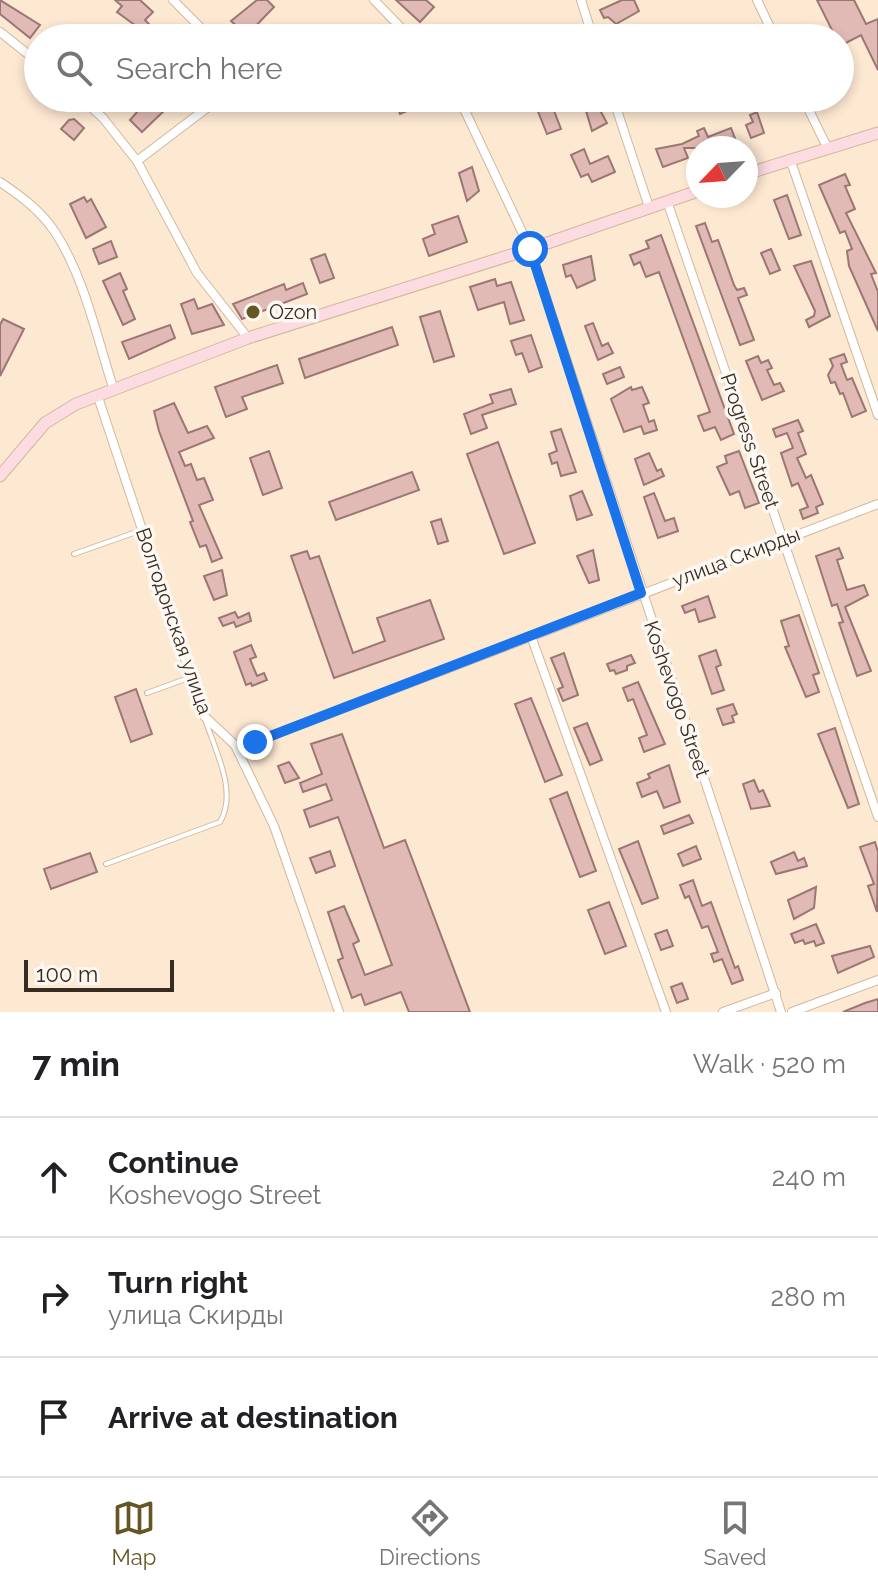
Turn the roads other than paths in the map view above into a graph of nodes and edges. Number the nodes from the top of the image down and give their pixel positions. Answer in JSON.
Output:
{"nodes":[{"id":1,"x":173,"y":0,"type":"edge"},
{"id":2,"x":374,"y":0,"type":"edge"},
{"id":3,"x":581,"y":0,"type":"edge"},
{"id":4,"x":757,"y":0,"type":"edge"},
{"id":5,"x":197,"y":24,"type":"edge"},
{"id":6,"x":397,"y":24,"type":"edge"},
{"id":7,"x":589,"y":24,"type":"edge"},
{"id":8,"x":768,"y":24,"type":"edge"},
{"id":9,"x":0,"y":32,"type":"edge"},
{"id":10,"x":24,"y":51,"type":"edge"},
{"id":11,"x":96,"y":112,"type":"edge"},
{"id":12,"x":202,"y":112,"type":"edge"},
{"id":13,"x":466,"y":112,"type":"edge"},
{"id":14,"x":618,"y":112,"type":"edge"},
{"id":15,"x":810,"y":112,"type":"edge"},
{"id":16,"x":878,"y":133,"type":"edge"},
{"id":17,"x":827,"y":147,"type":"junction"},
{"id":18,"x":790,"y":159,"type":"junction"},
{"id":19,"x":137,"y":161,"type":"junction"},
{"id":20,"x":758,"y":170,"type":"edge"},
{"id":21,"x":0,"y":182,"type":"edge"},
{"id":22,"x":686,"y":195,"type":"edge"},
{"id":23,"x":667,"y":201,"type":"junction"},
{"id":24,"x":649,"y":207,"type":"junction"},
{"id":25,"x":530,"y":249,"type":"junction"},
{"id":26,"x":248,"y":338,"type":"junction"},
{"id":27,"x":114,"y":390,"type":"junction"},
{"id":28,"x":98,"y":397,"type":"junction"},
{"id":29,"x":878,"y":415,"type":"edge"},
{"id":30,"x":0,"y":476,"type":"edge"},
{"id":31,"x":878,"y":504,"type":"edge"},
{"id":32,"x":142,"y":530,"type":"junction"},
{"id":33,"x":783,"y":539,"type":"junction"},
{"id":34,"x":74,"y":554,"type":"dead end"},
{"id":35,"x":641,"y":593,"type":"junction"},
{"id":36,"x":531,"y":636,"type":"junction"},
{"id":37,"x":191,"y":677,"type":"junction"},
{"id":38,"x":147,"y":693,"type":"dead end"},
{"id":39,"x":204,"y":716,"type":"junction"},
{"id":40,"x":235,"y":745,"type":"junction"},
{"id":41,"x":878,"y":817,"type":"edge"},
{"id":42,"x":106,"y":864,"type":"dead end"},
{"id":43,"x":878,"y":980,"type":"edge"},
{"id":44,"x":776,"y":993,"type":"junction"},
{"id":45,"x":339,"y":1012,"type":"edge"},
{"id":46,"x":666,"y":1012,"type":"edge"},
{"id":47,"x":723,"y":1012,"type":"edge"},
{"id":48,"x":781,"y":1012,"type":"edge"},
{"id":49,"x":792,"y":1012,"type":"edge"}],
"edges":[{"from":1,"to":5,"type":"street"},
{"from":2,"to":6,"type":"street"},
{"from":3,"to":7,"type":"street"},
{"from":4,"to":8,"type":"street"},
{"from":9,"to":10,"type":"street"},
{"from":11,"to":19,"type":"street"},
{"from":12,"to":19,"type":"street"},
{"from":13,"to":25,"type":"street","name":"Koshevogo Street"},
{"from":14,"to":24,"type":"street"},
{"from":15,"to":17,"type":"street"},
{"from":16,"to":17,"type":"main road"},
{"from":17,"to":18,"type":"main road"},
{"from":18,"to":20,"type":"main road"},
{"from":18,"to":29,"type":"street"},
{"from":19,"to":26,"type":"street"},
{"from":21,"to":27,"type":"street"},
{"from":22,"to":23,"type":"main road"},
{"from":23,"to":24,"type":"main road"},
{"from":23,"to":33,"type":"street","name":"Progress Street"},
{"from":24,"to":25,"type":"main road"},
{"from":25,"to":26,"type":"main road"},
{"from":25,"to":35,"type":"street","name":"Koshevogo Street"},
{"from":26,"to":27,"type":"main road"},
{"from":27,"to":28,"type":"main road"},
{"from":28,"to":30,"type":"main road"},
{"from":28,"to":32,"type":"street","name":"Волгодонская улица"},
{"from":31,"to":33,"type":"street","name":"улица Скирды"},
{"from":32,"to":34,"type":"lane"},
{"from":32,"to":37,"type":"street","name":"Волгодонская улица"},
{"from":33,"to":35,"type":"street","name":"улица Скирды"},
{"from":33,"to":41,"type":"street","name":"Progress Street"},
{"from":35,"to":36,"type":"street","name":"улица Скирды"},
{"from":35,"to":44,"type":"street","name":"Koshevogo Street"},
{"from":36,"to":40,"type":"street","name":"улица Скирды"},
{"from":36,"to":46,"type":"street"},
{"from":37,"to":38,"type":"lane"},
{"from":37,"to":39,"type":"street","name":"Волгодонская улица"},
{"from":39,"to":40,"type":"street","name":"Волгодонская улица"},
{"from":39,"to":42,"type":"lane"},
{"from":40,"to":45,"type":"street","name":"Волгодонская улица"},
{"from":43,"to":49,"type":"street"},
{"from":44,"to":47,"type":"street"},
{"from":44,"to":48,"type":"street","name":"Koshevogo Street"}]}
